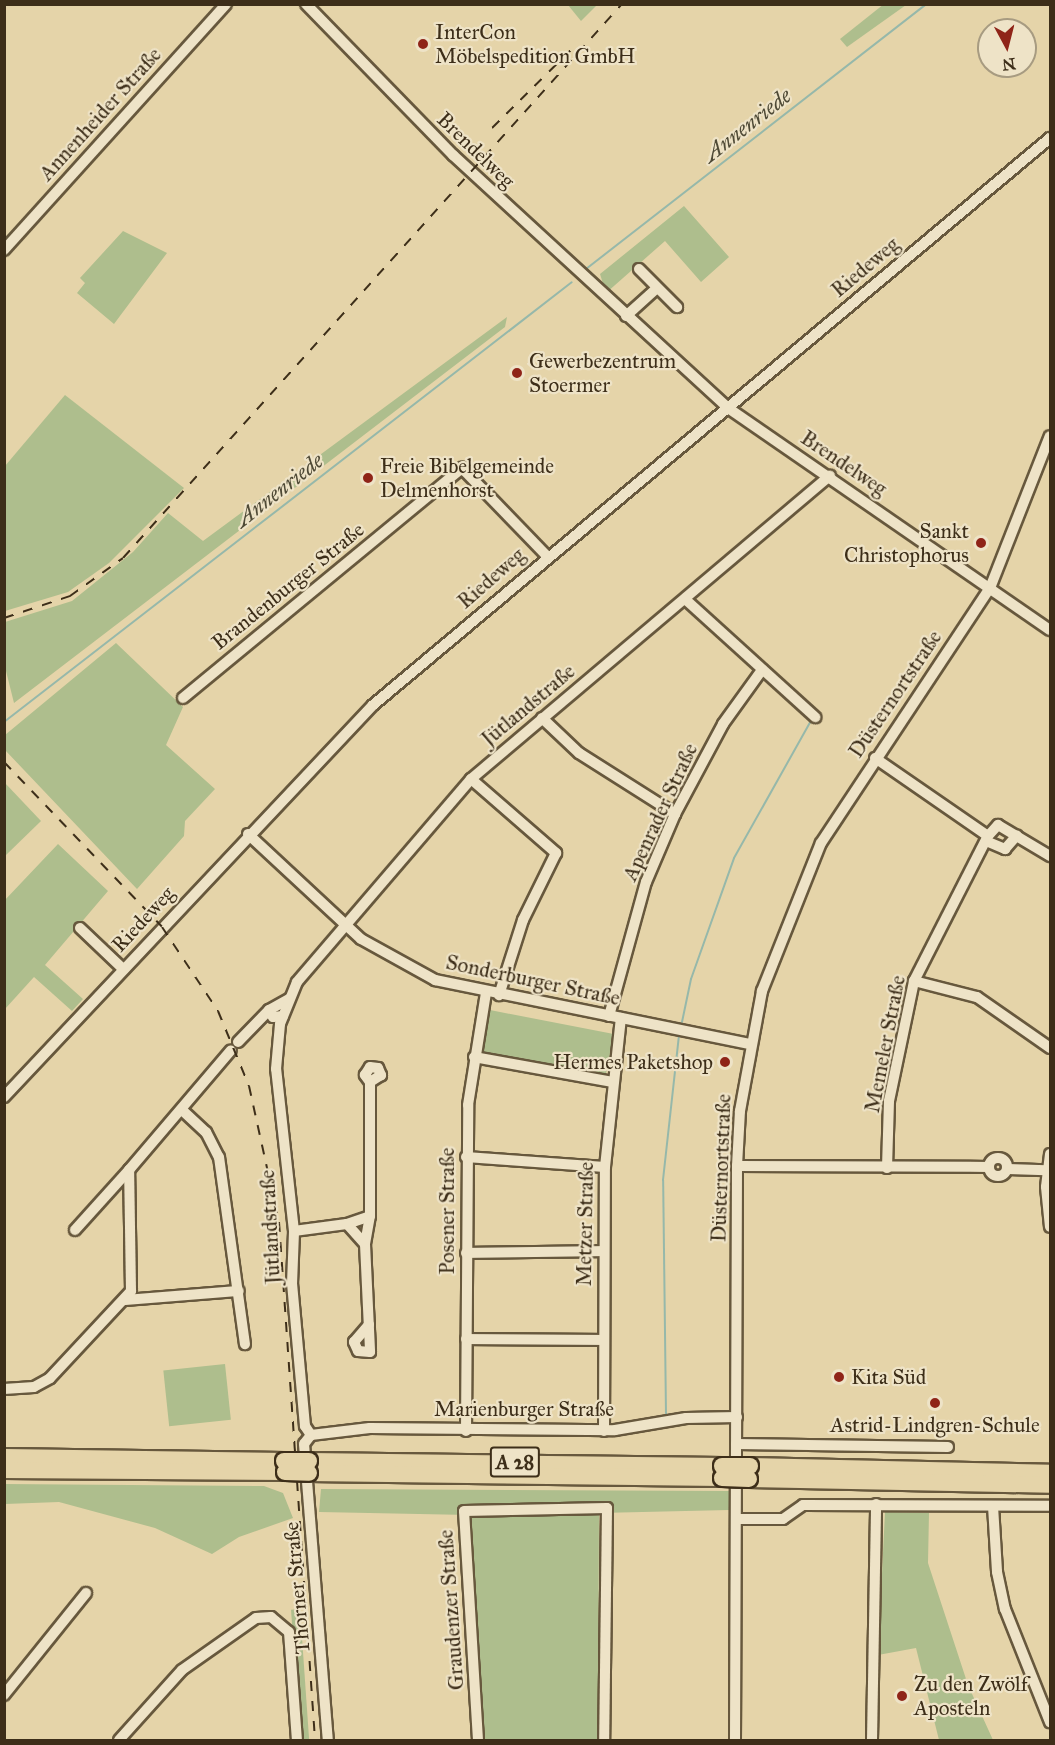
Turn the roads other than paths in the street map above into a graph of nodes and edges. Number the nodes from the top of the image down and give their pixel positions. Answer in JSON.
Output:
{"nodes":[{"id":1,"x":226,"y":4,"type":"edge"},
{"id":2,"x":306,"y":4,"type":"edge"},
{"id":3,"x":1050,"y":138,"type":"edge"},
{"id":4,"x":4,"y":250,"type":"edge"},
{"id":5,"x":639,"y":269,"type":"dead end"},
{"id":6,"x":657,"y":288,"type":"junction"},
{"id":7,"x":677,"y":307,"type":"dead end"},
{"id":8,"x":626,"y":316,"type":"junction"},
{"id":9,"x":728,"y":408,"type":"junction"},
{"id":10,"x":1050,"y":436,"type":"edge"},
{"id":11,"x":830,"y":476,"type":"junction"},
{"id":12,"x":547,"y":556,"type":"junction"},
{"id":13,"x":990,"y":588,"type":"junction"},
{"id":14,"x":685,"y":599,"type":"junction"},
{"id":15,"x":1050,"y":630,"type":"edge"},
{"id":16,"x":762,"y":670,"type":"junction"},
{"id":17,"x":183,"y":698,"type":"dead end"},
{"id":18,"x":815,"y":717,"type":"dead end"},
{"id":19,"x":542,"y":718,"type":"junction"},
{"id":20,"x":875,"y":758,"type":"junction"},
{"id":21,"x":471,"y":779,"type":"junction"},
{"id":22,"x":675,"y":814,"type":"junction"},
{"id":23,"x":248,"y":834,"type":"junction"},
{"id":24,"x":1017,"y":835,"type":"junction"},
{"id":25,"x":987,"y":838,"type":"junction"},
{"id":26,"x":1050,"y":856,"type":"edge"},
{"id":27,"x":344,"y":923,"type":"junction"},
{"id":28,"x":80,"y":928,"type":"dead end"},
{"id":29,"x":123,"y":969,"type":"junction"},
{"id":30,"x":914,"y":981,"type":"junction"},
{"id":31,"x":486,"y":993,"type":"junction"},
{"id":32,"x":499,"y":996,"type":"junction"},
{"id":33,"x":289,"y":999,"type":"junction"},
{"id":34,"x":270,"y":1010,"type":"junction"},
{"id":35,"x":283,"y":1016,"type":"junction"},
{"id":36,"x":615,"y":1017,"type":"junction"},
{"id":37,"x":750,"y":1044,"type":"junction"},
{"id":38,"x":1050,"y":1048,"type":"edge"},
{"id":39,"x":474,"y":1057,"type":"junction"},
{"id":40,"x":613,"y":1082,"type":"junction"},
{"id":41,"x":370,"y":1083,"type":"dead end"},
{"id":42,"x":4,"y":1097,"type":"edge"},
{"id":43,"x":182,"y":1110,"type":"junction"},
{"id":44,"x":1050,"y":1154,"type":"edge"},
{"id":45,"x":466,"y":1157,"type":"junction"},
{"id":46,"x":737,"y":1166,"type":"junction"},
{"id":47,"x":605,"y":1167,"type":"junction"},
{"id":48,"x":887,"y":1168,"type":"junction"},
{"id":49,"x":129,"y":1170,"type":"junction"},
{"id":50,"x":1046,"y":1170,"type":"junction"},
{"id":51,"x":370,"y":1216,"type":"junction"},
{"id":52,"x":347,"y":1224,"type":"junction"},
{"id":53,"x":1050,"y":1227,"type":"edge"},
{"id":54,"x":75,"y":1230,"type":"dead end"},
{"id":55,"x":294,"y":1231,"type":"junction"},
{"id":56,"x":364,"y":1244,"type":"junction"},
{"id":57,"x":604,"y":1251,"type":"junction"},
{"id":58,"x":466,"y":1252,"type":"junction"},
{"id":59,"x":239,"y":1291,"type":"junction"},
{"id":60,"x":124,"y":1300,"type":"junction"},
{"id":61,"x":369,"y":1325,"type":"dead end"},
{"id":62,"x":466,"y":1339,"type":"junction"},
{"id":63,"x":604,"y":1340,"type":"junction"},
{"id":64,"x":245,"y":1344,"type":"dead end"},
{"id":65,"x":4,"y":1389,"type":"edge"},
{"id":66,"x":737,"y":1417,"type":"junction"},
{"id":67,"x":466,"y":1431,"type":"junction"},
{"id":68,"x":604,"y":1431,"type":"junction"},
{"id":69,"x":311,"y":1434,"type":"junction"},
{"id":70,"x":736,"y":1444,"type":"junction"},
{"id":71,"x":948,"y":1447,"type":"dead end"},
{"id":72,"x":4,"y":1457,"type":"edge"},
{"id":73,"x":285,"y":1466,"type":"junction"},
{"id":74,"x":4,"y":1470,"type":"edge"},
{"id":75,"x":749,"y":1472,"type":"junction"},
{"id":76,"x":1050,"y":1473,"type":"edge"},
{"id":77,"x":1050,"y":1485,"type":"edge"},
{"id":78,"x":876,"y":1504,"type":"junction"},
{"id":79,"x":993,"y":1506,"type":"junction"},
{"id":80,"x":1050,"y":1506,"type":"edge"},
{"id":81,"x":736,"y":1519,"type":"junction"},
{"id":82,"x":86,"y":1593,"type":"dead end"},
{"id":83,"x":4,"y":1695,"type":"edge"},
{"id":84,"x":1050,"y":1722,"type":"edge"},
{"id":85,"x":119,"y":1740,"type":"edge"},
{"id":86,"x":297,"y":1740,"type":"edge"},
{"id":87,"x":328,"y":1740,"type":"edge"},
{"id":88,"x":478,"y":1740,"type":"edge"},
{"id":89,"x":604,"y":1740,"type":"edge"},
{"id":90,"x":735,"y":1740,"type":"edge"},
{"id":91,"x":872,"y":1740,"type":"edge"}],
"edges":[{"from":1,"to":4,"type":"street","name":"Annenheider Straße"},
{"from":2,"to":8,"type":"street","name":"Brendelweg"},
{"from":3,"to":9,"type":"street","name":"Riedeweg"},
{"from":5,"to":6,"type":"street"},
{"from":6,"to":7,"type":"street"},
{"from":6,"to":8,"type":"street"},
{"from":8,"to":9,"type":"street","name":"Brendelweg"},
{"from":9,"to":11,"type":"street","name":"Brendelweg"},
{"from":9,"to":12,"type":"street","name":"Riedeweg"},
{"from":10,"to":13,"type":"street","name":"Düsternortstraße"},
{"from":11,"to":13,"type":"street","name":"Brendelweg"},
{"from":11,"to":14,"type":"street","name":"Jütlandstraße"},
{"from":12,"to":17,"type":"street","name":"Brandenburger Straße"},
{"from":12,"to":23,"type":"street","name":"Riedeweg"},
{"from":13,"to":15,"type":"street","name":"Brendelweg"},
{"from":13,"to":20,"type":"street","name":"Düsternortstraße"},
{"from":14,"to":16,"type":"street"},
{"from":14,"to":19,"type":"street","name":"Jütlandstraße"},
{"from":16,"to":18,"type":"street"},
{"from":16,"to":22,"type":"street","name":"Apenrader Straße"},
{"from":19,"to":21,"type":"street","name":"Jütlandstraße"},
{"from":19,"to":22,"type":"street"},
{"from":20,"to":25,"type":"street"},
{"from":20,"to":37,"type":"street","name":"Düsternortstraße"},
{"from":21,"to":27,"type":"street","name":"Jütlandstraße"},
{"from":21,"to":32,"type":"street"},
{"from":22,"to":36,"type":"street","name":"Apenrader Straße"},
{"from":23,"to":27,"type":"street","name":"Sonderburger Straße"},
{"from":23,"to":29,"type":"street","name":"Riedeweg"},
{"from":24,"to":25,"type":"street"},
{"from":24,"to":25,"type":"street"},
{"from":24,"to":26,"type":"street"},
{"from":25,"to":30,"type":"street","name":"Memeler Straße"},
{"from":27,"to":31,"type":"street","name":"Sonderburger Straße"},
{"from":27,"to":33,"type":"street","name":"Jütlandstraße"},
{"from":28,"to":29,"type":"street"},
{"from":29,"to":42,"type":"street","name":"Riedeweg"},
{"from":30,"to":38,"type":"street"},
{"from":30,"to":48,"type":"street","name":"Memeler Straße"},
{"from":31,"to":32,"type":"street","name":"Sonderburger Straße"},
{"from":31,"to":39,"type":"street","name":"Posener Straße"},
{"from":32,"to":36,"type":"street","name":"Sonderburger Straße"},
{"from":33,"to":34,"type":"street"},
{"from":33,"to":35,"type":"street","name":"Jütlandstraße"},
{"from":34,"to":35,"type":"street"},
{"from":34,"to":43,"type":"street"},
{"from":35,"to":55,"type":"street","name":"Jütlandstraße"},
{"from":36,"to":37,"type":"street","name":"Sonderburger Straße"},
{"from":36,"to":40,"type":"street","name":"Metzer Straße"},
{"from":37,"to":46,"type":"street","name":"Düsternortstraße"},
{"from":39,"to":40,"type":"street"},
{"from":39,"to":45,"type":"street","name":"Posener Straße"},
{"from":40,"to":47,"type":"street","name":"Metzer Straße"},
{"from":41,"to":51,"type":"street"},
{"from":43,"to":49,"type":"street"},
{"from":43,"to":59,"type":"street"},
{"from":44,"to":50,"type":"street"},
{"from":45,"to":47,"type":"street"},
{"from":45,"to":58,"type":"street","name":"Posener Straße"},
{"from":46,"to":48,"type":"street"},
{"from":46,"to":66,"type":"street","name":"Düsternortstraße"},
{"from":47,"to":57,"type":"street","name":"Metzer Straße"},
{"from":48,"to":50,"type":"street"},
{"from":49,"to":54,"type":"street"},
{"from":49,"to":60,"type":"street"},
{"from":50,"to":53,"type":"street"},
{"from":51,"to":52,"type":"street"},
{"from":51,"to":56,"type":"street"},
{"from":52,"to":55,"type":"street"},
{"from":52,"to":56,"type":"street"},
{"from":55,"to":69,"type":"street","name":"Jütlandstraße"},
{"from":56,"to":61,"type":"street"},
{"from":57,"to":58,"type":"street"},
{"from":57,"to":63,"type":"street","name":"Metzer Straße"},
{"from":58,"to":62,"type":"street","name":"Posener Straße"},
{"from":59,"to":60,"type":"street"},
{"from":59,"to":64,"type":"street"},
{"from":60,"to":65,"type":"street"},
{"from":62,"to":63,"type":"street"},
{"from":62,"to":67,"type":"street","name":"Posener Straße"},
{"from":63,"to":68,"type":"street","name":"Metzer Straße"},
{"from":66,"to":68,"type":"street","name":"Marienburger Straße"},
{"from":66,"to":70,"type":"street","name":"Düsternortstraße"},
{"from":67,"to":68,"type":"street","name":"Marienburger Straße"},
{"from":67,"to":69,"type":"street","name":"Marienburger Straße"},
{"from":69,"to":87,"type":"street","name":"Thorner Straße"},
{"from":70,"to":71,"type":"street"},
{"from":70,"to":81,"type":"street","name":"Düsternortstraße"},
{"from":72,"to":73,"type":"highway","number":"A 28"},
{"from":73,"to":74,"type":"highway","number":"A 28"},
{"from":73,"to":75,"type":"highway","number":"A 28","bridge":true},
{"from":75,"to":76,"type":"highway","number":"A 28"},
{"from":75,"to":77,"type":"highway","number":"A 28"},
{"from":78,"to":79,"type":"street"},
{"from":78,"to":81,"type":"street"},
{"from":78,"to":91,"type":"street"},
{"from":79,"to":80,"type":"street"},
{"from":79,"to":84,"type":"street"},
{"from":81,"to":90,"type":"street","name":"Düsternortstraße"},
{"from":82,"to":83,"type":"street"},
{"from":85,"to":86,"type":"street"},
{"from":88,"to":89,"type":"street","name":"Graudenzer Straße"}]}
